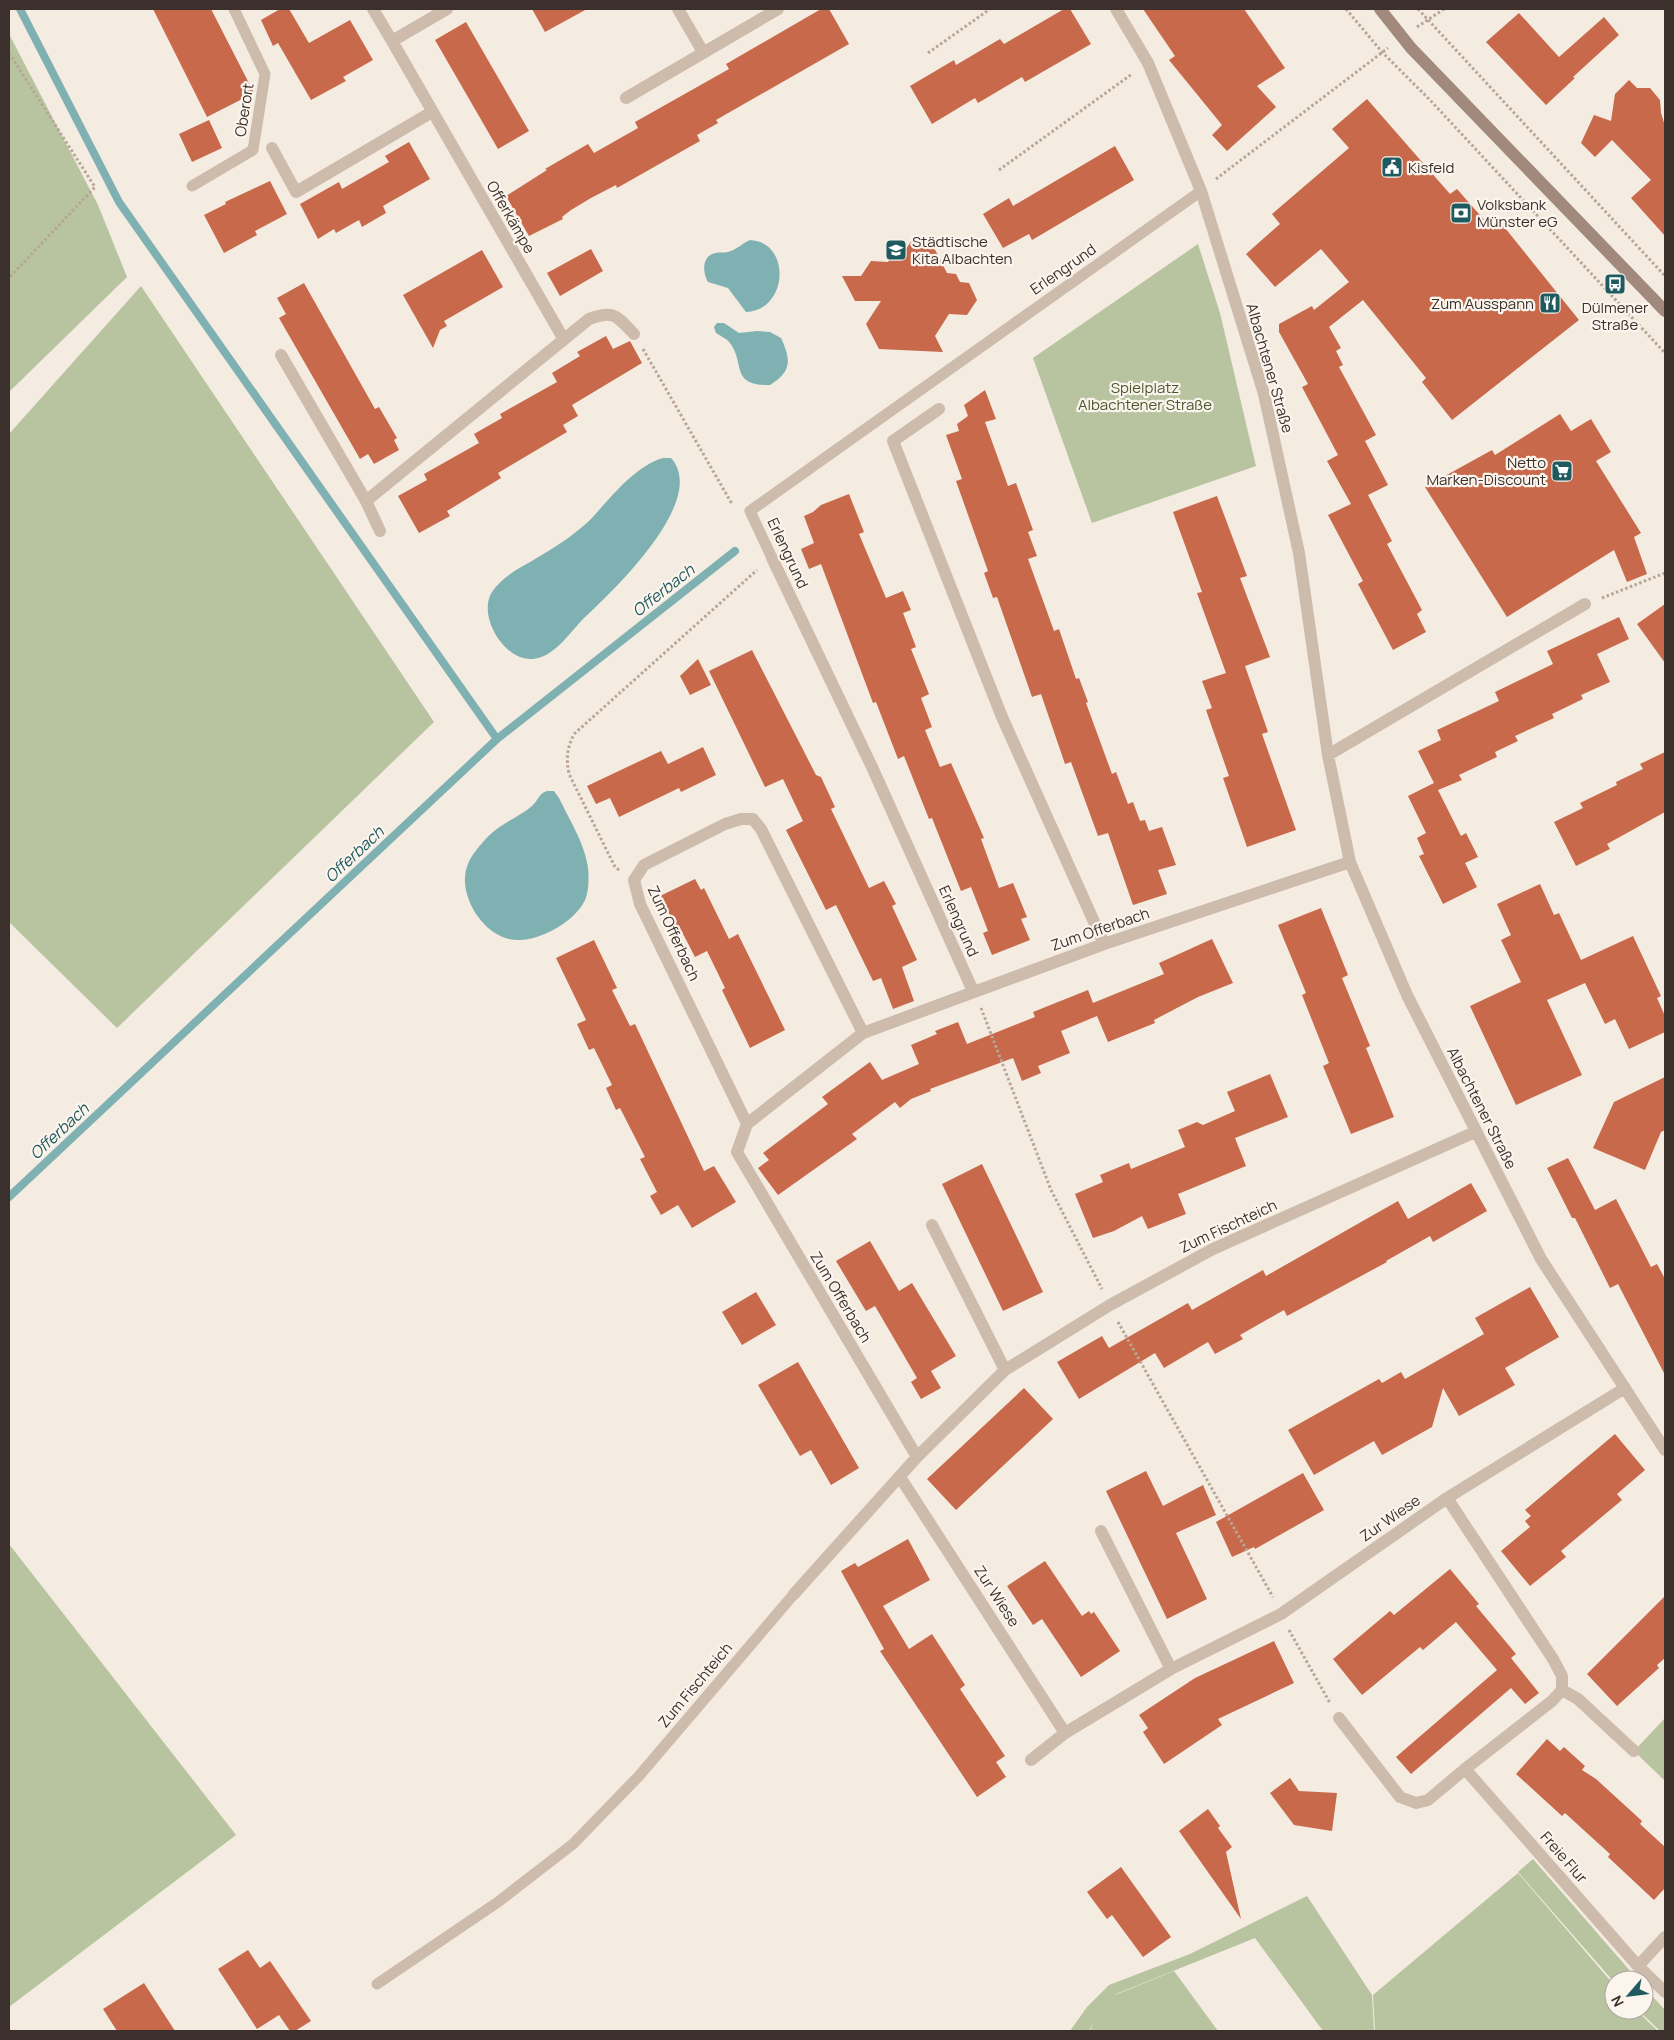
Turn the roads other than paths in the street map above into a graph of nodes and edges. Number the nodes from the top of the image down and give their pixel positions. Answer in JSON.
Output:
{"nodes":[{"id":1,"x":234,"y":9,"type":"edge"},
{"id":2,"x":373,"y":9,"type":"edge"},
{"id":3,"x":447,"y":9,"type":"edge"},
{"id":4,"x":678,"y":9,"type":"edge"},
{"id":5,"x":778,"y":9,"type":"edge"},
{"id":6,"x":1116,"y":9,"type":"edge"},
{"id":7,"x":1380,"y":9,"type":"edge"},
{"id":8,"x":392,"y":41,"type":"junction"},
{"id":9,"x":703,"y":52,"type":"junction"},
{"id":10,"x":626,"y":98,"type":"dead end"},
{"id":11,"x":432,"y":112,"type":"junction"},
{"id":12,"x":272,"y":148,"type":"dead end"},
{"id":13,"x":192,"y":186,"type":"dead end"},
{"id":14,"x":1201,"y":191,"type":"junction"},
{"id":15,"x":1665,"y":311,"type":"edge"},
{"id":16,"x":634,"y":334,"type":"road end"},
{"id":17,"x":563,"y":338,"type":"junction"},
{"id":18,"x":281,"y":355,"type":"dead end"},
{"id":19,"x":939,"y":409,"type":"dead end"},
{"id":20,"x":366,"y":501,"type":"junction"},
{"id":21,"x":380,"y":532,"type":"dead end"},
{"id":22,"x":772,"y":558,"type":"joint"},
{"id":23,"x":1585,"y":604,"type":"road end"},
{"id":24,"x":1328,"y":755,"type":"junction"},
{"id":25,"x":1350,"y":862,"type":"junction"},
{"id":26,"x":1104,"y":944,"type":"junction"},
{"id":27,"x":973,"y":991,"type":"junction"},
{"id":28,"x":863,"y":1033,"type":"junction"},
{"id":29,"x":747,"y":1124,"type":"junction"},
{"id":30,"x":1475,"y":1132,"type":"junction"},
{"id":31,"x":932,"y":1226,"type":"dead end"},
{"id":32,"x":1006,"y":1370,"type":"junction"},
{"id":33,"x":1625,"y":1388,"type":"junction"},
{"id":34,"x":1665,"y":1450,"type":"edge"},
{"id":35,"x":917,"y":1458,"type":"junction"},
{"id":36,"x":900,"y":1477,"type":"junction"},
{"id":37,"x":1447,"y":1498,"type":"junction"},
{"id":38,"x":1101,"y":1531,"type":"dead end"},
{"id":39,"x":794,"y":1594,"type":"joint"},
{"id":40,"x":1171,"y":1669,"type":"junction"},
{"id":41,"x":1562,"y":1690,"type":"junction"},
{"id":42,"x":1339,"y":1718,"type":"road end"},
{"id":43,"x":1066,"y":1733,"type":"junction"},
{"id":44,"x":1634,"y":1751,"type":"dead end"},
{"id":45,"x":1031,"y":1760,"type":"dead end"},
{"id":46,"x":1465,"y":1769,"type":"junction"},
{"id":47,"x":1665,"y":1937,"type":"edge"},
{"id":48,"x":1638,"y":1966,"type":"junction"},
{"id":49,"x":377,"y":1984,"type":"dead end"},
{"id":50,"x":1665,"y":1992,"type":"edge"}],
"edges":[{"from":1,"to":13,"type":"lane","name":"Oberort"},
{"from":2,"to":8,"type":"street","name":"Offerkämpe"},
{"from":3,"to":8,"type":"street"},
{"from":4,"to":9,"type":"street"},
{"from":5,"to":9,"type":"street"},
{"from":6,"to":14,"type":"street","name":"Albachtener Straße"},
{"from":7,"to":15,"type":"main road"},
{"from":8,"to":11,"type":"street","name":"Offerkämpe"},
{"from":9,"to":10,"type":"street"},
{"from":11,"to":12,"type":"street"},
{"from":11,"to":17,"type":"street","name":"Offerkämpe"},
{"from":14,"to":22,"type":"lane","name":"Erlengrund"},
{"from":14,"to":24,"type":"street","name":"Albachtener Straße"},
{"from":16,"to":17,"type":"street"},
{"from":17,"to":20,"type":"street"},
{"from":18,"to":20,"type":"street"},
{"from":19,"to":26,"type":"street"},
{"from":20,"to":21,"type":"street"},
{"from":22,"to":27,"type":"street","name":"Erlengrund"},
{"from":23,"to":24,"type":"street"},
{"from":24,"to":25,"type":"street","name":"Albachtener Straße"},
{"from":25,"to":26,"type":"street","name":"Zum Offerbach"},
{"from":25,"to":30,"type":"street","name":"Albachtener Straße"},
{"from":26,"to":27,"type":"street","name":"Zum Offerbach"},
{"from":27,"to":28,"type":"street","name":"Zum Offerbach"},
{"from":28,"to":29,"type":"street","name":"Zum Offerbach"},
{"from":28,"to":29,"type":"street","name":"Zum Offerbach"},
{"from":29,"to":35,"type":"street","name":"Zum Offerbach"},
{"from":30,"to":32,"type":"street","name":"Zum Fischteich"},
{"from":30,"to":33,"type":"street","name":"Albachtener Straße"},
{"from":31,"to":32,"type":"street"},
{"from":32,"to":35,"type":"street","name":"Zum Fischteich"},
{"from":33,"to":34,"type":"street","name":"Albachtener Straße"},
{"from":33,"to":37,"type":"street","name":"Zur Wiese"},
{"from":35,"to":36,"type":"street","name":"Zum Fischteich"},
{"from":36,"to":39,"type":"street","name":"Zum Fischteich"},
{"from":36,"to":43,"type":"street","name":"Zur Wiese"},
{"from":37,"to":40,"type":"street","name":"Zur Wiese"},
{"from":37,"to":41,"type":"street"},
{"from":38,"to":40,"type":"street"},
{"from":39,"to":49,"type":"lane","name":"Zum Fischteich"},
{"from":40,"to":43,"type":"street","name":"Zur Wiese"},
{"from":41,"to":44,"type":"street"},
{"from":41,"to":46,"type":"street"},
{"from":42,"to":46,"type":"street"},
{"from":43,"to":45,"type":"street","name":"Zur Wiese"},
{"from":46,"to":48,"type":"street","name":"Freie Flur"},
{"from":47,"to":48,"type":"street"},
{"from":48,"to":50,"type":"street","name":"Freie Flur"}]}
